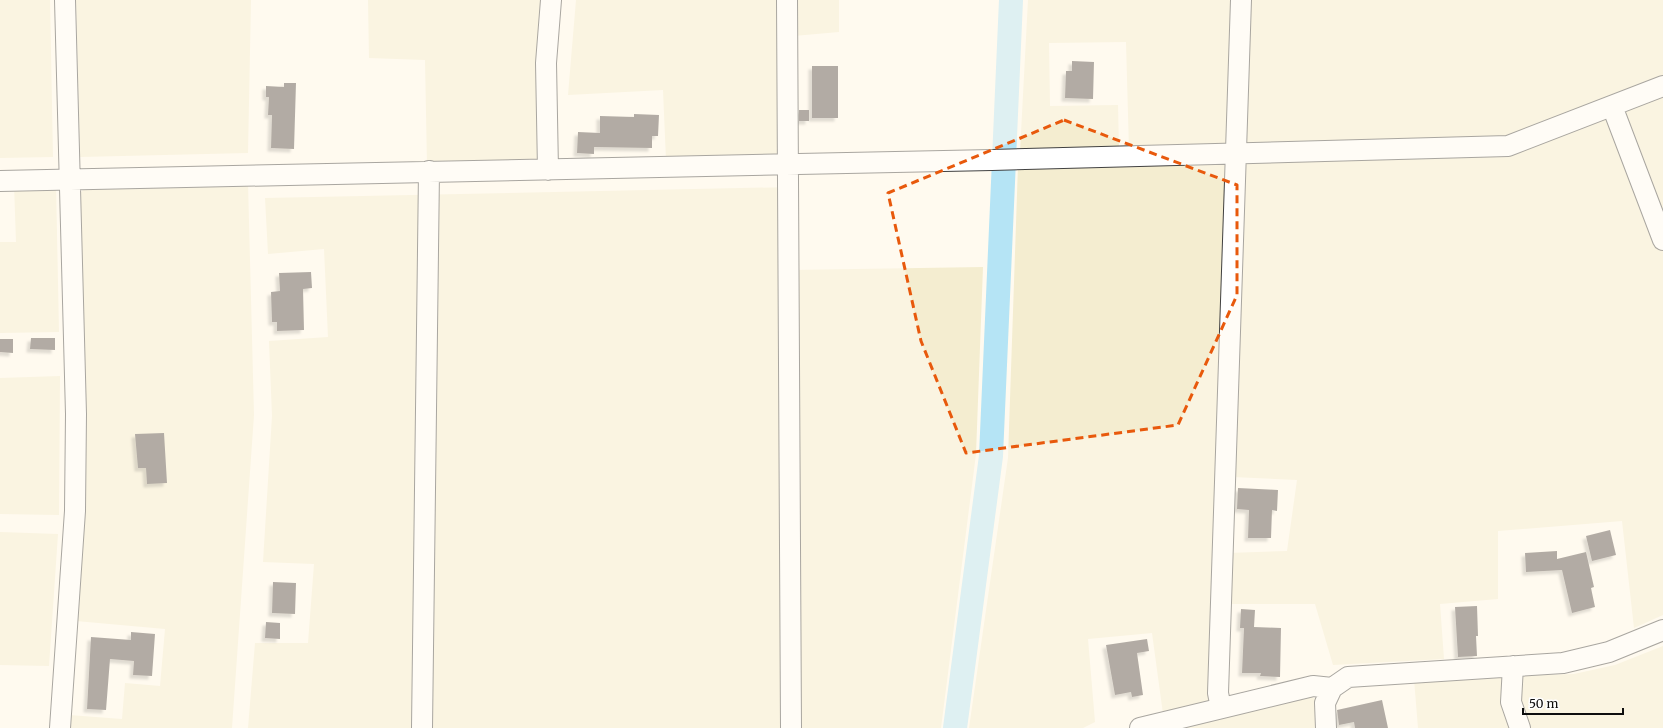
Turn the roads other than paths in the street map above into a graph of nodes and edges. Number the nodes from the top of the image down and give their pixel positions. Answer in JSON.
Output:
{"nodes":[{"id":1,"x":65,"y":0,"type":"edge"},
{"id":2,"x":552,"y":0,"type":"edge"},
{"id":3,"x":787,"y":0,"type":"edge"},
{"id":4,"x":1241,"y":0,"type":"edge"},
{"id":5,"x":1663,"y":86,"type":"edge"},
{"id":6,"x":1612,"y":106,"type":"junction"},
{"id":7,"x":1236,"y":153,"type":"junction"},
{"id":8,"x":787,"y":164,"type":"junction"},
{"id":9,"x":548,"y":170,"type":"junction"},
{"id":10,"x":429,"y":171,"type":"junction"},
{"id":11,"x":70,"y":180,"type":"junction"},
{"id":12,"x":0,"y":181,"type":"edge"},
{"id":13,"x":1663,"y":240,"type":"edge"},
{"id":14,"x":1663,"y":630,"type":"edge"},
{"id":15,"x":1512,"y":666,"type":"junction"},
{"id":16,"x":1332,"y":688,"type":"junction"},
{"id":17,"x":1221,"y":708,"type":"junction"},
{"id":18,"x":60,"y":728,"type":"edge"},
{"id":19,"x":422,"y":728,"type":"edge"},
{"id":20,"x":790,"y":728,"type":"edge"},
{"id":21,"x":1140,"y":728,"type":"edge"},
{"id":22,"x":1326,"y":728,"type":"edge"},
{"id":23,"x":1520,"y":728,"type":"edge"}],
"edges":[{"from":1,"to":11,"type":"street"},
{"from":2,"to":9,"type":"street"},
{"from":3,"to":8,"type":"street"},
{"from":4,"to":7,"type":"street"},
{"from":5,"to":6,"type":"street"},
{"from":6,"to":7,"type":"street"},
{"from":6,"to":13,"type":"street"},
{"from":7,"to":8,"type":"street"},
{"from":7,"to":17,"type":"street"},
{"from":8,"to":9,"type":"street"},
{"from":8,"to":20,"type":"street"},
{"from":9,"to":10,"type":"street"},
{"from":10,"to":11,"type":"street"},
{"from":10,"to":19,"type":"street"},
{"from":11,"to":12,"type":"street"},
{"from":11,"to":18,"type":"street"},
{"from":14,"to":15,"type":"street"},
{"from":15,"to":16,"type":"street"},
{"from":15,"to":23,"type":"street"},
{"from":16,"to":17,"type":"street"},
{"from":16,"to":22,"type":"street"},
{"from":17,"to":21,"type":"street"}]}
